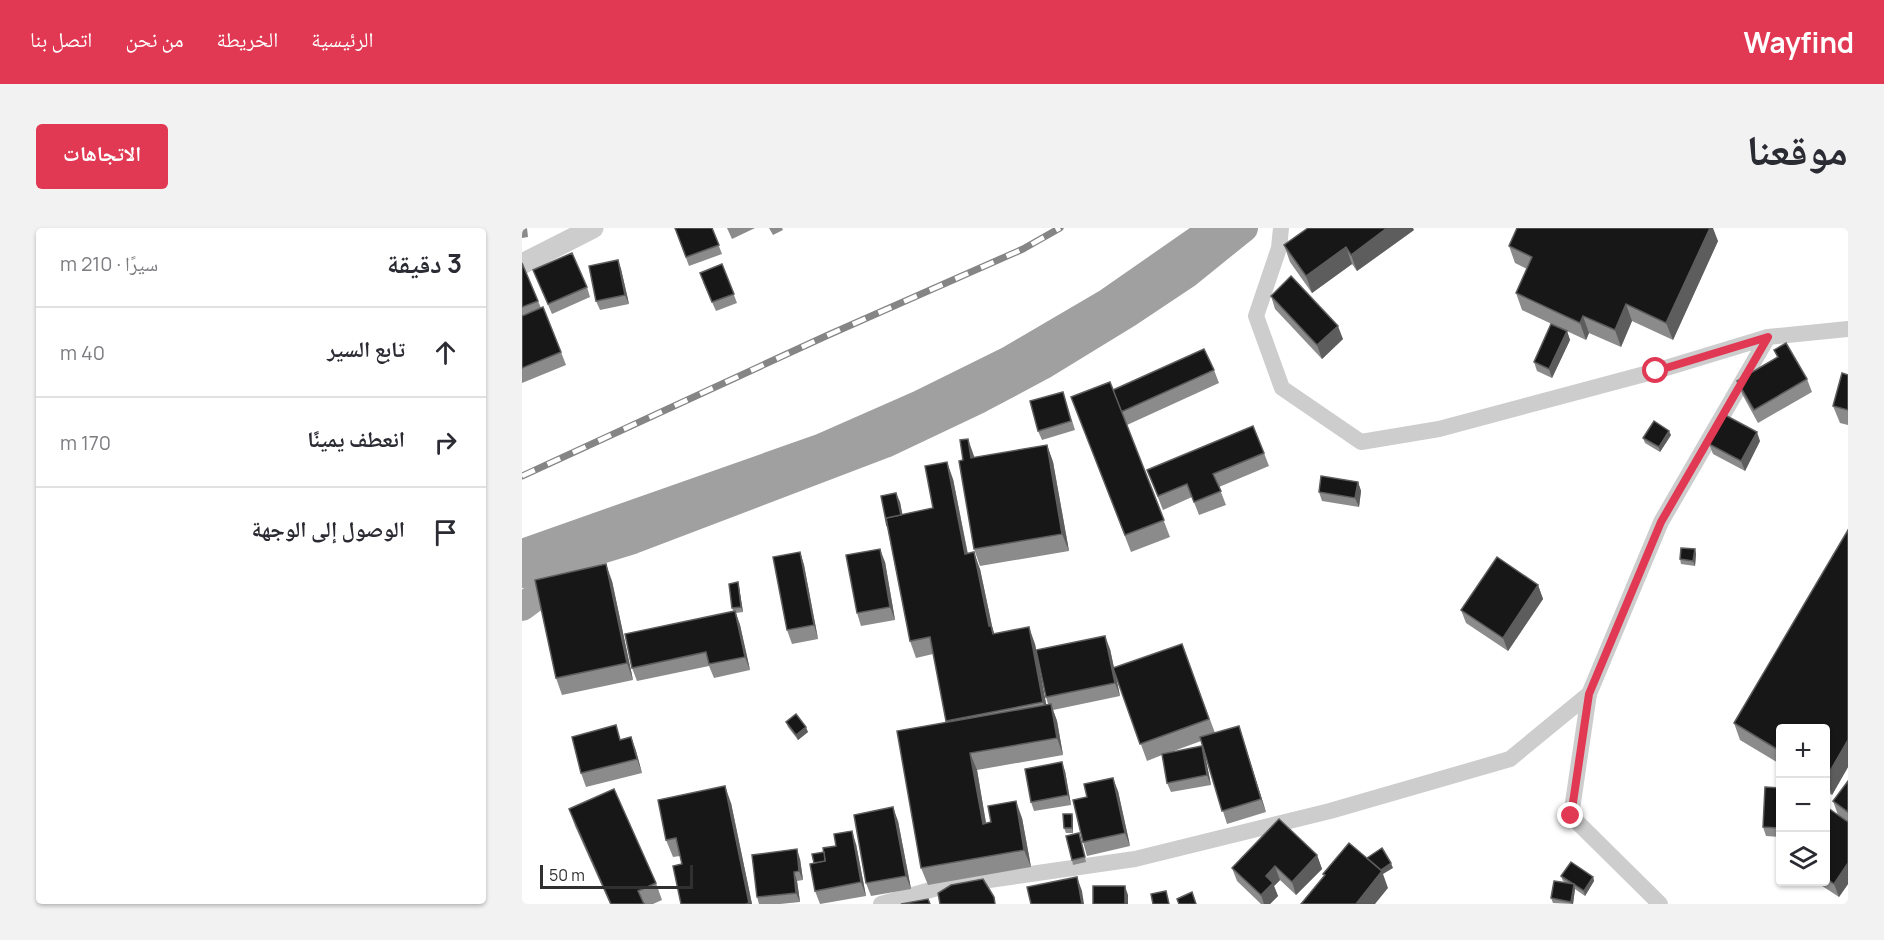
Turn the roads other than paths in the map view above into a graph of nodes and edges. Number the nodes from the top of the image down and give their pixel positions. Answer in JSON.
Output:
{"nodes":[{"id":1,"x":593,"y":228,"type":"edge"},
{"id":2,"x":1214,"y":228,"type":"edge"},
{"id":3,"x":1244,"y":228,"type":"edge"},
{"id":4,"x":1281,"y":228,"type":"edge"},
{"id":5,"x":522,"y":264,"type":"edge"},
{"id":6,"x":1848,"y":329,"type":"edge"},
{"id":7,"x":1768,"y":337,"type":"junction"},
{"id":8,"x":633,"y":540,"type":"junction"},
{"id":9,"x":522,"y":553,"type":"edge"},
{"id":10,"x":522,"y":574,"type":"edge"},
{"id":11,"x":522,"y":608,"type":"edge"},
{"id":12,"x":1589,"y":694,"type":"junction"},
{"id":13,"x":881,"y":904,"type":"edge"},
{"id":14,"x":1660,"y":904,"type":"edge"}],
"edges":[{"from":1,"to":5,"type":"street"},
{"from":2,"to":9,"type":"highway"},
{"from":3,"to":8,"type":"highway"},
{"from":4,"to":7,"type":"street"},
{"from":6,"to":7,"type":"street"},
{"from":7,"to":12,"type":"street"},
{"from":8,"to":10,"type":"highway"},
{"from":8,"to":11,"type":"highway"},
{"from":12,"to":13,"type":"street"},
{"from":12,"to":14,"type":"street"}]}
